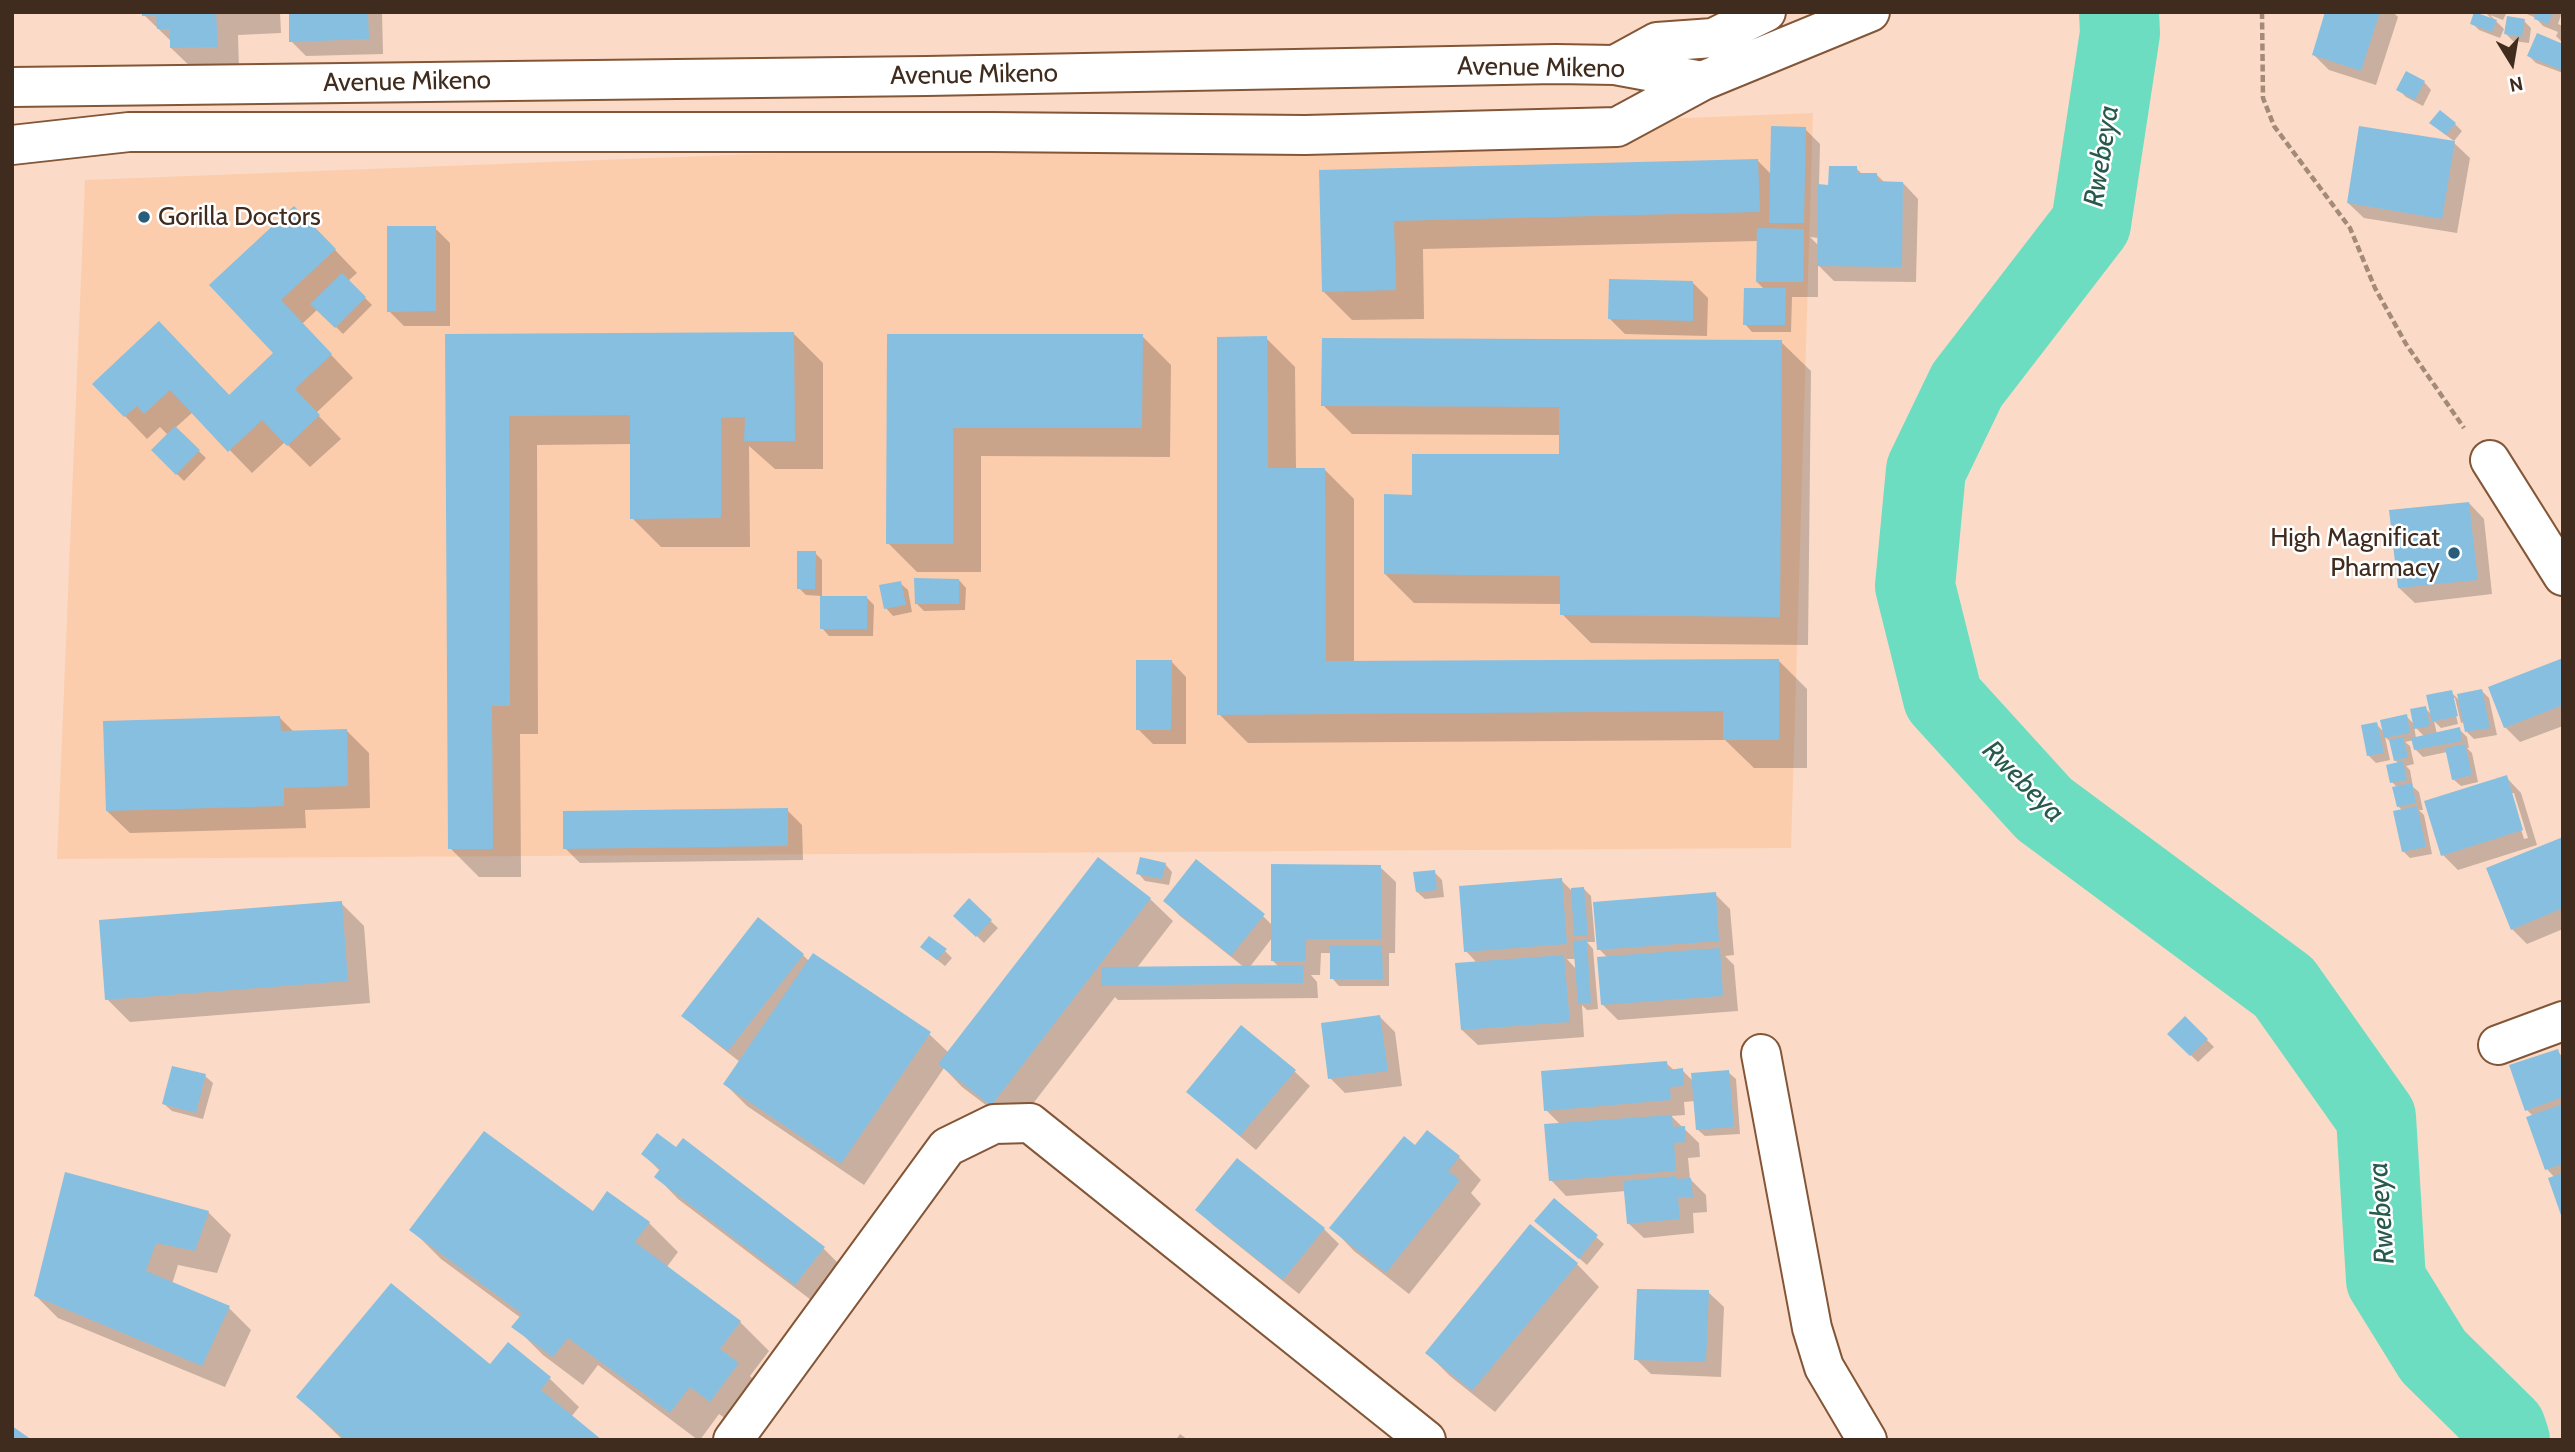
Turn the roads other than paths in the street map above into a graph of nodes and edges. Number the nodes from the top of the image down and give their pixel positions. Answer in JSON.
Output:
{"nodes":[{"id":1,"x":1766,"y":12,"type":"edge"},
{"id":2,"x":1870,"y":12,"type":"edge"},
{"id":3,"x":1615,"y":65,"type":"junction"},
{"id":4,"x":1702,"y":81,"type":"junction"},
{"id":5,"x":12,"y":87,"type":"edge"},
{"id":6,"x":12,"y":145,"type":"edge"},
{"id":7,"x":2490,"y":460,"type":"road end"},
{"id":8,"x":2563,"y":576,"type":"edge"},
{"id":9,"x":2563,"y":1021,"type":"edge"},
{"id":10,"x":2498,"y":1045,"type":"dead end"},
{"id":11,"x":1761,"y":1054,"type":"dead end"},
{"id":12,"x":733,"y":1440,"type":"edge"},
{"id":13,"x":1426,"y":1440,"type":"edge"},
{"id":14,"x":1867,"y":1440,"type":"edge"}],
"edges":[{"from":1,"to":3,"type":"street"},
{"from":2,"to":4,"type":"street"},
{"from":3,"to":4,"type":"street","name":"Avenue Mikeno"},
{"from":3,"to":5,"type":"street","name":"Avenue Mikeno"},
{"from":4,"to":6,"type":"street","name":"Avenue Mikeno"},
{"from":7,"to":8,"type":"street"},
{"from":9,"to":10,"type":"street"},
{"from":11,"to":14,"type":"street"},
{"from":12,"to":13,"type":"street"}]}
